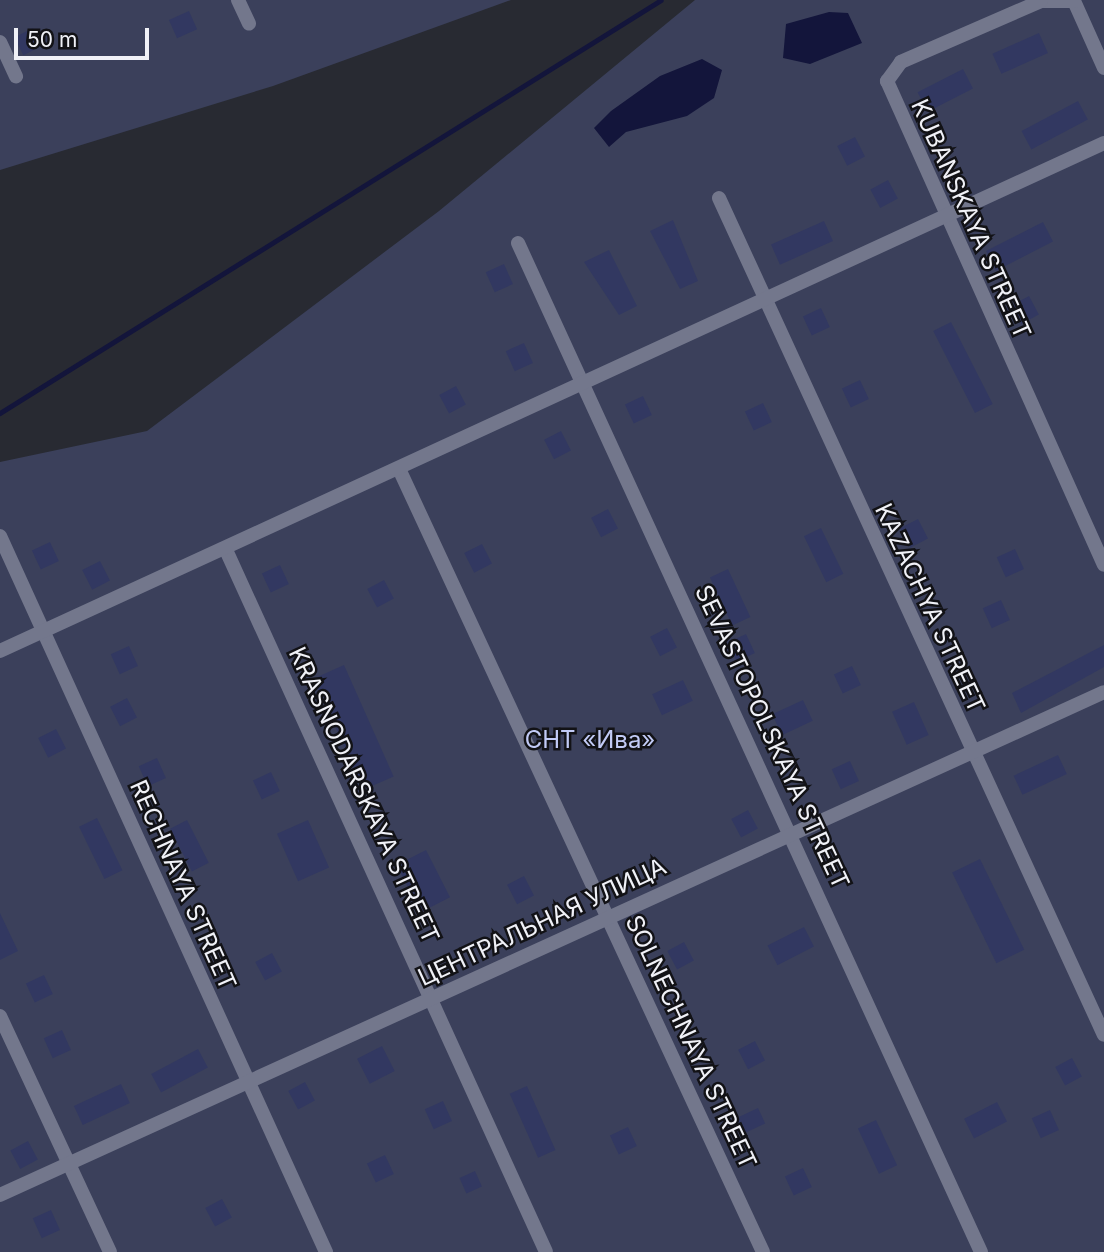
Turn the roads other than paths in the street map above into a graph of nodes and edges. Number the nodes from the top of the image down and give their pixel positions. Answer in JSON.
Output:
{"nodes":[{"id":1,"x":238,"y":0,"type":"edge"},
{"id":2,"x":1074,"y":1,"type":"edge"},
{"id":3,"x":249,"y":24,"type":"dead end"},
{"id":4,"x":0,"y":42,"type":"edge"},
{"id":5,"x":1104,"y":68,"type":"edge"},
{"id":6,"x":16,"y":76,"type":"dead end"},
{"id":7,"x":1104,"y":143,"type":"edge"},
{"id":8,"x":719,"y":198,"type":"dead end"},
{"id":9,"x":944,"y":216,"type":"junction"},
{"id":10,"x":518,"y":243,"type":"dead end"},
{"id":11,"x":764,"y":301,"type":"junction"},
{"id":12,"x":586,"y":384,"type":"junction"},
{"id":13,"x":400,"y":471,"type":"junction"},
{"id":14,"x":0,"y":536,"type":"edge"},
{"id":15,"x":226,"y":550,"type":"junction"},
{"id":16,"x":1104,"y":565,"type":"edge"},
{"id":17,"x":44,"y":632,"type":"junction"},
{"id":18,"x":0,"y":651,"type":"edge"},
{"id":19,"x":1104,"y":692,"type":"edge"},
{"id":20,"x":972,"y":754,"type":"junction"},
{"id":21,"x":792,"y":833,"type":"junction"},
{"id":22,"x":609,"y":916,"type":"junction"},
{"id":23,"x":433,"y":998,"type":"junction"},
{"id":24,"x":0,"y":1016,"type":"edge"},
{"id":25,"x":1104,"y":1035,"type":"edge"},
{"id":26,"x":245,"y":1079,"type":"junction"},
{"id":27,"x":70,"y":1163,"type":"junction"},
{"id":28,"x":0,"y":1195,"type":"edge"},
{"id":29,"x":110,"y":1252,"type":"edge"},
{"id":30,"x":326,"y":1252,"type":"edge"},
{"id":31,"x":546,"y":1252,"type":"edge"},
{"id":32,"x":763,"y":1252,"type":"edge"},
{"id":33,"x":981,"y":1252,"type":"edge"}],
"edges":[{"from":1,"to":3,"type":"street"},
{"from":2,"to":5,"type":"street"},
{"from":2,"to":9,"type":"street","name":"KUBANSKAYA STREET"},
{"from":4,"to":6,"type":"street"},
{"from":7,"to":9,"type":"street"},
{"from":8,"to":11,"type":"street","name":"KAZACHYA STREET"},
{"from":9,"to":11,"type":"street"},
{"from":9,"to":16,"type":"street","name":"KUBANSKAYA STREET"},
{"from":10,"to":12,"type":"street","name":"SEVASTOPOLSKAYA STREET"},
{"from":11,"to":12,"type":"street"},
{"from":11,"to":20,"type":"street","name":"KAZACHYA STREET"},
{"from":12,"to":13,"type":"street"},
{"from":12,"to":21,"type":"street","name":"SEVASTOPOLSKAYA STREET"},
{"from":13,"to":15,"type":"street"},
{"from":13,"to":22,"type":"street","name":"SOLNECHNAYA STREET"},
{"from":14,"to":17,"type":"street","name":"RECHNAYA STREET"},
{"from":15,"to":17,"type":"street"},
{"from":15,"to":23,"type":"street","name":"KRASNODARSKAYA STREET"},
{"from":17,"to":18,"type":"street"},
{"from":17,"to":26,"type":"street","name":"RECHNAYA STREET"},
{"from":19,"to":20,"type":"street","name":"ЦЕНТРАЛЬНАЯ УЛИЦА"},
{"from":20,"to":21,"type":"street","name":"ЦЕНТРАЛЬНАЯ УЛИЦА"},
{"from":20,"to":25,"type":"street","name":"KAZACHYA STREET"},
{"from":21,"to":22,"type":"street","name":"ЦЕНТРАЛЬНАЯ УЛИЦА"},
{"from":21,"to":33,"type":"street","name":"SEVASTOPOLSKAYA STREET"},
{"from":22,"to":23,"type":"street","name":"ЦЕНТРАЛЬНАЯ УЛИЦА"},
{"from":22,"to":32,"type":"street","name":"SOLNECHNAYA STREET"},
{"from":23,"to":26,"type":"street","name":"ЦЕНТРАЛЬНАЯ УЛИЦА"},
{"from":23,"to":31,"type":"street","name":"KRASNODARSKAYA STREET"},
{"from":24,"to":27,"type":"street"},
{"from":26,"to":27,"type":"street","name":"ЦЕНТРАЛЬНАЯ УЛИЦА"},
{"from":26,"to":30,"type":"street","name":"RECHNAYA STREET"},
{"from":27,"to":28,"type":"street","name":"ЦЕНТРАЛЬНАЯ УЛИЦА"},
{"from":27,"to":29,"type":"street"}]}
